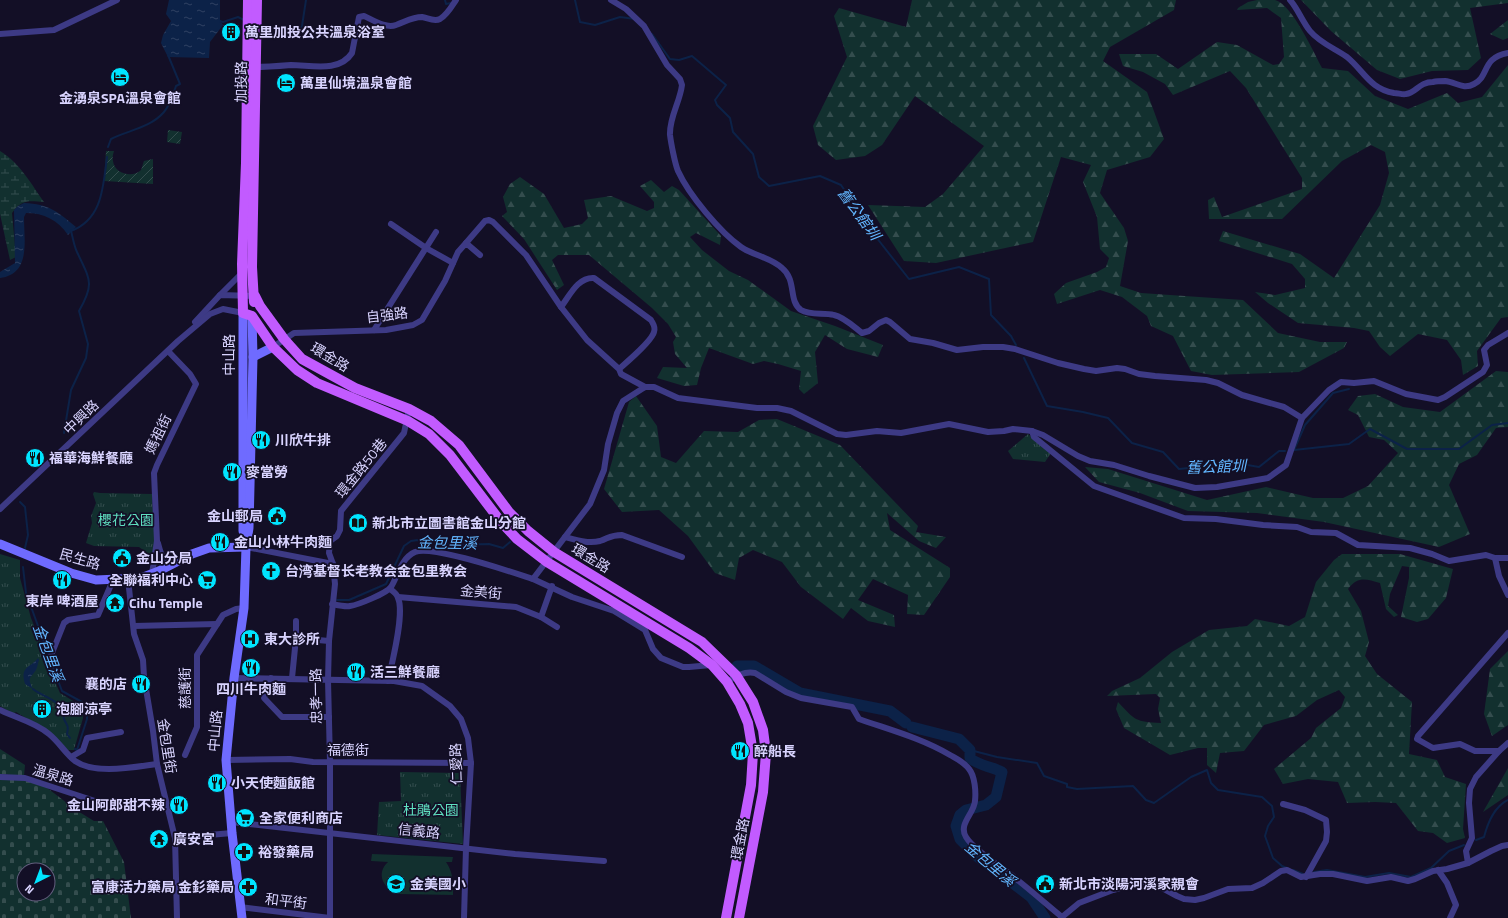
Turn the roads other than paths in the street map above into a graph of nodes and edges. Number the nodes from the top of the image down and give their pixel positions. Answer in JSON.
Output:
{"nodes":[{"id":1,"x":117,"y":0,"type":"edge"},
{"id":2,"x":248,"y":0,"type":"edge"},
{"id":3,"x":257,"y":0,"type":"edge"},
{"id":4,"x":456,"y":0,"type":"edge"},
{"id":5,"x":611,"y":0,"type":"edge"},
{"id":6,"x":1290,"y":0,"type":"edge"},
{"id":7,"x":0,"y":34,"type":"edge"},
{"id":8,"x":1508,"y":53,"type":"edge"},
{"id":9,"x":252,"y":67,"type":"junction"},
{"id":10,"x":250,"y":164,"type":"junction"},
{"id":11,"x":392,"y":224,"type":"dead end"},
{"id":12,"x":436,"y":232,"type":"dead end"},
{"id":13,"x":466,"y":243,"type":"junction"},
{"id":14,"x":426,"y":248,"type":"junction"},
{"id":15,"x":480,"y":255,"type":"dead end"},
{"id":16,"x":453,"y":263,"type":"junction"},
{"id":17,"x":242,"y":273,"type":"junction"},
{"id":18,"x":220,"y":295,"type":"junction"},
{"id":19,"x":242,"y":296,"type":"junction"},
{"id":20,"x":255,"y":296,"type":"junction"},
{"id":21,"x":561,"y":307,"type":"junction"},
{"id":22,"x":248,"y":314,"type":"junction"},
{"id":23,"x":374,"y":330,"type":"junction"},
{"id":24,"x":1508,"y":333,"type":"edge"},
{"id":25,"x":284,"y":339,"type":"junction"},
{"id":26,"x":178,"y":341,"type":"junction"},
{"id":27,"x":273,"y":347,"type":"junction"},
{"id":28,"x":168,"y":351,"type":"junction"},
{"id":29,"x":253,"y":357,"type":"junction"},
{"id":30,"x":620,"y":369,"type":"junction"},
{"id":31,"x":645,"y":387,"type":"junction"},
{"id":32,"x":409,"y":409,"type":"junction"},
{"id":33,"x":1302,"y":418,"type":"junction"},
{"id":34,"x":407,"y":421,"type":"junction"},
{"id":35,"x":1032,"y":431,"type":"junction"},
{"id":36,"x":0,"y":509,"type":"edge"},
{"id":37,"x":565,"y":537,"type":"junction"},
{"id":38,"x":157,"y":541,"type":"junction"},
{"id":39,"x":0,"y":544,"type":"edge"},
{"id":40,"x":246,"y":547,"type":"junction"},
{"id":41,"x":554,"y":552,"type":"junction"},
{"id":42,"x":682,"y":557,"type":"dead end"},
{"id":43,"x":1495,"y":558,"type":"junction"},
{"id":44,"x":1508,"y":558,"type":"edge"},
{"id":45,"x":175,"y":562,"type":"junction"},
{"id":46,"x":547,"y":562,"type":"junction"},
{"id":47,"x":333,"y":564,"type":"junction"},
{"id":48,"x":152,"y":574,"type":"junction"},
{"id":49,"x":128,"y":578,"type":"junction"},
{"id":50,"x":534,"y":579,"type":"junction"},
{"id":51,"x":113,"y":580,"type":"junction"},
{"id":52,"x":552,"y":586,"type":"junction"},
{"id":53,"x":390,"y":588,"type":"junction"},
{"id":54,"x":1508,"y":595,"type":"edge"},
{"id":55,"x":398,"y":597,"type":"junction"},
{"id":56,"x":332,"y":604,"type":"junction"},
{"id":57,"x":244,"y":608,"type":"junction"},
{"id":58,"x":541,"y":617,"type":"junction"},
{"id":59,"x":296,"y":620,"type":"dead end"},
{"id":60,"x":217,"y":624,"type":"junction"},
{"id":61,"x":134,"y":626,"type":"junction"},
{"id":62,"x":556,"y":627,"type":"dead end"},
{"id":63,"x":1508,"y":633,"type":"edge"},
{"id":64,"x":296,"y":638,"type":"junction"},
{"id":65,"x":328,"y":641,"type":"junction"},
{"id":66,"x":48,"y":663,"type":"dead end"},
{"id":67,"x":712,"y":665,"type":"junction"},
{"id":68,"x":736,"y":676,"type":"junction"},
{"id":69,"x":234,"y":678,"type":"junction"},
{"id":70,"x":271,"y":678,"type":"junction"},
{"id":71,"x":292,"y":678,"type":"junction"},
{"id":72,"x":328,"y":680,"type":"junction"},
{"id":73,"x":388,"y":681,"type":"junction"},
{"id":74,"x":727,"y":682,"type":"junction"},
{"id":75,"x":0,"y":710,"type":"edge"},
{"id":76,"x":329,"y":717,"type":"junction"},
{"id":77,"x":121,"y":732,"type":"dead end"},
{"id":78,"x":1508,"y":743,"type":"edge"},
{"id":79,"x":1498,"y":751,"type":"junction"},
{"id":80,"x":185,"y":755,"type":"dead end"},
{"id":81,"x":71,"y":757,"type":"junction"},
{"id":82,"x":226,"y":760,"type":"junction"},
{"id":83,"x":330,"y":762,"type":"junction"},
{"id":84,"x":471,"y":763,"type":"junction"},
{"id":85,"x":157,"y":764,"type":"junction"},
{"id":86,"x":0,"y":777,"type":"edge"},
{"id":87,"x":98,"y":802,"type":"dead end"},
{"id":88,"x":1283,"y":804,"type":"dead end"},
{"id":89,"x":231,"y":822,"type":"junction"},
{"id":90,"x":329,"y":832,"type":"junction"},
{"id":91,"x":232,"y":833,"type":"junction"},
{"id":92,"x":175,"y":838,"type":"junction"},
{"id":93,"x":1508,"y":845,"type":"edge"},
{"id":94,"x":466,"y":848,"type":"junction"},
{"id":95,"x":604,"y":861,"type":"dead end"},
{"id":96,"x":1468,"y":864,"type":"junction"},
{"id":97,"x":1438,"y":870,"type":"junction"},
{"id":98,"x":1306,"y":877,"type":"junction"},
{"id":99,"x":240,"y":907,"type":"junction"},
{"id":100,"x":177,"y":918,"type":"edge"},
{"id":101,"x":242,"y":918,"type":"edge"},
{"id":102,"x":330,"y":918,"type":"edge"},
{"id":103,"x":464,"y":918,"type":"edge"},
{"id":104,"x":726,"y":918,"type":"edge"},
{"id":105,"x":739,"y":918,"type":"edge"},
{"id":106,"x":1061,"y":918,"type":"edge"},
{"id":107,"x":1450,"y":918,"type":"edge"}],
"edges":[{"from":1,"to":7,"type":"street"},
{"from":2,"to":9,"type":"main road","name":"加投路"},
{"from":3,"to":9,"type":"main road","name":"加投路"},
{"from":4,"to":9,"type":"street"},
{"from":5,"to":33,"type":"street"},
{"from":6,"to":8,"type":"street"},
{"from":9,"to":10,"type":"main road","name":"加投路"},
{"from":10,"to":17,"type":"main road","name":"中山路"},
{"from":10,"to":20,"type":"main road"},
{"from":11,"to":14,"type":"street"},
{"from":12,"to":14,"type":"street"},
{"from":13,"to":15,"type":"street"},
{"from":13,"to":16,"type":"street","name":"自強路"},
{"from":13,"to":21,"type":"street","name":"自強路"},
{"from":14,"to":16,"type":"street"},
{"from":14,"to":23,"type":"street"},
{"from":16,"to":23,"type":"street","name":"自強路"},
{"from":17,"to":18,"type":"street","name":"中興路"},
{"from":17,"to":19,"type":"main road","name":"中山路"},
{"from":18,"to":19,"type":"street"},
{"from":18,"to":26,"type":"street","name":"中興路"},
{"from":19,"to":20,"type":"street"},
{"from":19,"to":22,"type":"main road","name":"中山路"},
{"from":20,"to":22,"type":"main road"},
{"from":20,"to":25,"type":"main road","name":"環金路"},
{"from":21,"to":30,"type":"street"},
{"from":21,"to":30,"type":"street"},
{"from":22,"to":26,"type":"street","name":"中興路"},
{"from":22,"to":27,"type":"main road","name":"環金路"},
{"from":22,"to":29,"type":"street","name":"中山路"},
{"from":22,"to":40,"type":"street","name":"中山路"},
{"from":23,"to":25,"type":"street","name":"自強路"},
{"from":24,"to":33,"type":"street"},
{"from":25,"to":27,"type":"street","name":"自強路"},
{"from":25,"to":32,"type":"main road","name":"環金路"},
{"from":26,"to":28,"type":"street","name":"中興路"},
{"from":27,"to":29,"type":"street"},
{"from":27,"to":34,"type":"main road","name":"環金路"},
{"from":28,"to":36,"type":"street","name":"中興路"},
{"from":28,"to":38,"type":"street","name":"媽祖街"},
{"from":29,"to":40,"type":"street","name":"中山路"},
{"from":30,"to":31,"type":"street"},
{"from":31,"to":35,"type":"street"},
{"from":31,"to":37,"type":"street"},
{"from":32,"to":34,"type":"street","name":"環金路50巷"},
{"from":32,"to":41,"type":"main road","name":"環金路"},
{"from":33,"to":35,"type":"street"},
{"from":34,"to":46,"type":"main road","name":"環金路"},
{"from":34,"to":47,"type":"street","name":"環金路50巷"},
{"from":35,"to":43,"type":"street"},
{"from":37,"to":41,"type":"street"},
{"from":37,"to":42,"type":"street"},
{"from":38,"to":45,"type":"street","name":"媽祖街"},
{"from":38,"to":48,"type":"street","name":"媽祖街"},
{"from":39,"to":51,"type":"street","name":"民生路"},
{"from":40,"to":45,"type":"street","name":"民生路"},
{"from":40,"to":47,"type":"street"},
{"from":40,"to":57,"type":"street","name":"中山路"},
{"from":41,"to":46,"type":"street"},
{"from":41,"to":68,"type":"main road","name":"環金路"},
{"from":43,"to":44,"type":"street"},
{"from":43,"to":54,"type":"street"},
{"from":45,"to":48,"type":"street","name":"民生路"},
{"from":46,"to":50,"type":"street"},
{"from":46,"to":67,"type":"main road","name":"環金路"},
{"from":47,"to":56,"type":"street","name":"忠孝一路"},
{"from":48,"to":49,"type":"street","name":"民生路"},
{"from":49,"to":51,"type":"street","name":"民生路"},
{"from":49,"to":61,"type":"street","name":"金包里街"},
{"from":50,"to":52,"type":"street"},
{"from":50,"to":53,"type":"street"},
{"from":51,"to":66,"type":"street"},
{"from":52,"to":58,"type":"street"},
{"from":52,"to":67,"type":"street"},
{"from":53,"to":55,"type":"street"},
{"from":53,"to":56,"type":"street"},
{"from":55,"to":58,"type":"street","name":"金美街"},
{"from":55,"to":73,"type":"street"},
{"from":56,"to":65,"type":"street","name":"忠孝一路"},
{"from":57,"to":60,"type":"street","name":"慈護街"},
{"from":57,"to":69,"type":"street","name":"中山路"},
{"from":58,"to":62,"type":"street","name":"金美街"},
{"from":59,"to":64,"type":"street"},
{"from":60,"to":61,"type":"street"},
{"from":60,"to":80,"type":"street","name":"慈護街"},
{"from":61,"to":85,"type":"street","name":"金包里街"},
{"from":63,"to":79,"type":"street"},
{"from":64,"to":65,"type":"street"},
{"from":64,"to":71,"type":"street"},
{"from":65,"to":72,"type":"street","name":"忠孝一路"},
{"from":67,"to":74,"type":"main road","name":"環金路"},
{"from":68,"to":74,"type":"street"},
{"from":68,"to":105,"type":"main road","name":"環金路"},
{"from":68,"to":106,"type":"street"},
{"from":69,"to":70,"type":"street","name":"仁愛路"},
{"from":69,"to":82,"type":"street","name":"中山路"},
{"from":70,"to":71,"type":"street","name":"仁愛路"},
{"from":70,"to":76,"type":"street"},
{"from":71,"to":72,"type":"street","name":"仁愛路"},
{"from":72,"to":73,"type":"street","name":"仁愛路"},
{"from":72,"to":76,"type":"street","name":"忠孝一路"},
{"from":73,"to":84,"type":"street","name":"仁愛路"},
{"from":74,"to":104,"type":"main road","name":"環金路"},
{"from":75,"to":81,"type":"street"},
{"from":76,"to":83,"type":"street","name":"忠孝一路"},
{"from":77,"to":81,"type":"street"},
{"from":78,"to":79,"type":"street"},
{"from":79,"to":96,"type":"street"},
{"from":81,"to":85,"type":"street"},
{"from":82,"to":83,"type":"street","name":"福德街"},
{"from":82,"to":89,"type":"street","name":"中山路"},
{"from":83,"to":84,"type":"street","name":"福德街"},
{"from":83,"to":90,"type":"street","name":"忠孝一路"},
{"from":84,"to":94,"type":"street","name":"仁愛路"},
{"from":85,"to":92,"type":"street","name":"金包里街"},
{"from":86,"to":87,"type":"street","name":"溫泉路"},
{"from":88,"to":98,"type":"street"},
{"from":89,"to":90,"type":"street","name":"信義路"},
{"from":89,"to":91,"type":"street","name":"中山路"},
{"from":90,"to":94,"type":"street","name":"信義路"},
{"from":90,"to":102,"type":"street","name":"忠孝一路"},
{"from":91,"to":92,"type":"street"},
{"from":91,"to":99,"type":"street","name":"中山路"},
{"from":92,"to":100,"type":"street","name":"金包里街"},
{"from":93,"to":96,"type":"street"},
{"from":94,"to":95,"type":"street","name":"信義路"},
{"from":94,"to":103,"type":"street","name":"仁愛路"},
{"from":96,"to":97,"type":"street"},
{"from":97,"to":98,"type":"street"},
{"from":97,"to":107,"type":"street"},
{"from":98,"to":106,"type":"street"},
{"from":99,"to":101,"type":"street","name":"中山路"},
{"from":99,"to":102,"type":"street","name":"和平街"}]}
